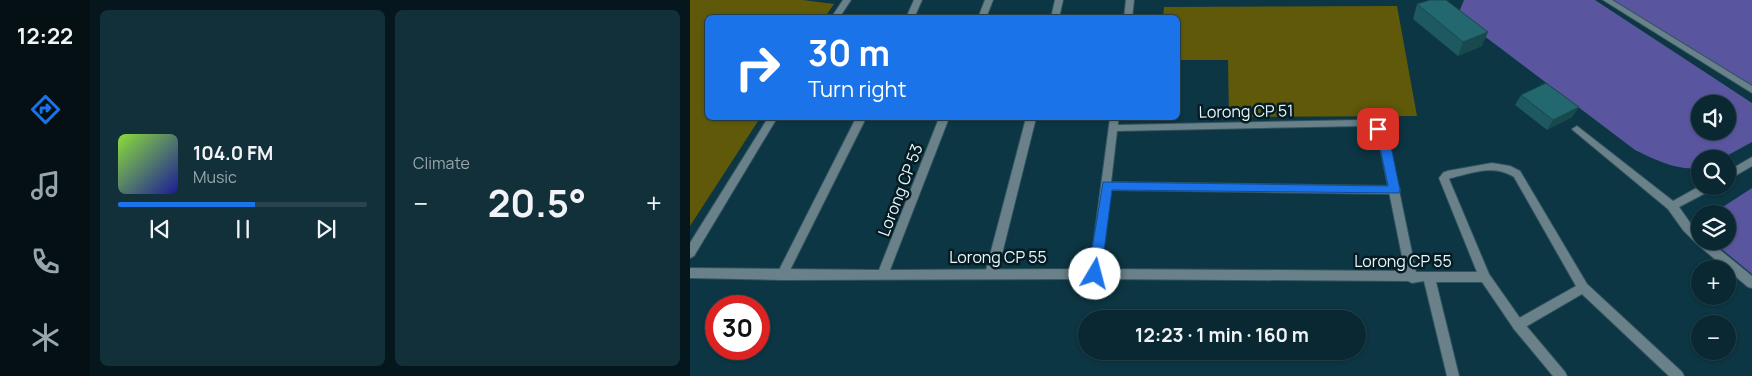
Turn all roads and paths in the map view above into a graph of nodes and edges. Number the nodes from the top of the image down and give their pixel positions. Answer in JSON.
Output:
{"nodes":[{"id":1,"x":918,"y":0,"type":"edge"},
{"id":2,"x":989,"y":0,"type":"edge"},
{"id":3,"x":1059,"y":0,"type":"edge"},
{"id":4,"x":1130,"y":0,"type":"edge"},
{"id":5,"x":1607,"y":0,"type":"edge"},
{"id":6,"x":846,"y":1,"type":"edge"},
{"id":7,"x":838,"y":15,"type":"edge"},
{"id":8,"x":911,"y":15,"type":"edge"},
{"id":9,"x":983,"y":15,"type":"edge"},
{"id":10,"x":1056,"y":15,"type":"edge"},
{"id":11,"x":1128,"y":15,"type":"edge"},
{"id":12,"x":1752,"y":90,"type":"edge"},
{"id":13,"x":771,"y":120,"type":"edge"},
{"id":14,"x":860,"y":120,"type":"edge"},
{"id":15,"x":943,"y":120,"type":"edge"},
{"id":16,"x":1030,"y":120,"type":"edge"},
{"id":17,"x":1113,"y":123,"type":"edge"},
{"id":18,"x":1577,"y":129,"type":"dead end"},
{"id":19,"x":1752,"y":161,"type":"edge"},
{"id":20,"x":1736,"y":171,"type":"edge"},
{"id":21,"x":1107,"y":186,"type":"junction"},
{"id":22,"x":1395,"y":190,"type":"junction"},
{"id":23,"x":1692,"y":195,"type":"edge"},
{"id":24,"x":1672,"y":206,"type":"junction"},
{"id":25,"x":1691,"y":231,"type":"edge"},
{"id":26,"x":1712,"y":250,"type":"edge"},
{"id":27,"x":690,"y":253,"type":"edge"},
{"id":28,"x":690,"y":273,"type":"edge"},
{"id":29,"x":883,"y":274,"type":"junction"},
{"id":30,"x":991,"y":274,"type":"junction"},
{"id":31,"x":1095,"y":274,"type":"junction"},
{"id":32,"x":782,"y":275,"type":"junction"},
{"id":33,"x":1485,"y":277,"type":"junction"},
{"id":34,"x":1412,"y":278,"type":"junction"},
{"id":35,"x":1428,"y":278,"type":"junction"},
{"id":36,"x":1752,"y":283,"type":"edge"},
{"id":37,"x":1583,"y":288,"type":"junction"},
{"id":38,"x":1518,"y":325,"type":"junction"},
{"id":39,"x":1452,"y":376,"type":"edge"},
{"id":40,"x":1561,"y":376,"type":"edge"},
{"id":41,"x":1678,"y":376,"type":"edge"}],
"edges":[{"from":1,"to":8,"type":"street"},
{"from":2,"to":9,"type":"street"},
{"from":3,"to":10,"type":"street"},
{"from":4,"to":11,"type":"street"},
{"from":5,"to":12,"type":"street"},
{"from":6,"to":7,"type":"street"},
{"from":13,"to":27,"type":"street"},
{"from":14,"to":32,"type":"street"},
{"from":15,"to":29,"type":"street","name":"Lorong CP 53"},
{"from":16,"to":30,"type":"street"},
{"from":17,"to":21,"type":"street"},
{"from":17,"to":22,"type":"street","name":"Lorong CP 51"},
{"from":18,"to":24,"type":"street"},
{"from":19,"to":20,"type":"street"},
{"from":21,"to":22,"type":"street"},
{"from":21,"to":31,"type":"street"},
{"from":22,"to":34,"type":"street"},
{"from":23,"to":24,"type":"street"},
{"from":24,"to":25,"type":"street"},
{"from":26,"to":36,"type":"street"},
{"from":28,"to":32,"type":"street","name":"Lorong CP 55"},
{"from":29,"to":30,"type":"street","name":"Lorong CP 55"},
{"from":29,"to":32,"type":"street","name":"Lorong CP 55"},
{"from":30,"to":31,"type":"street","name":"Lorong CP 55"},
{"from":31,"to":34,"type":"street","name":"Lorong CP 55"},
{"from":33,"to":35,"type":"street","name":"Lorong CP 55"},
{"from":33,"to":37,"type":"street"},
{"from":33,"to":38,"type":"street"},
{"from":34,"to":35,"type":"street","name":"Lorong CP 55"},
{"from":35,"to":39,"type":"street"},
{"from":37,"to":38,"type":"street"},
{"from":37,"to":41,"type":"street"},
{"from":38,"to":40,"type":"street"}]}
